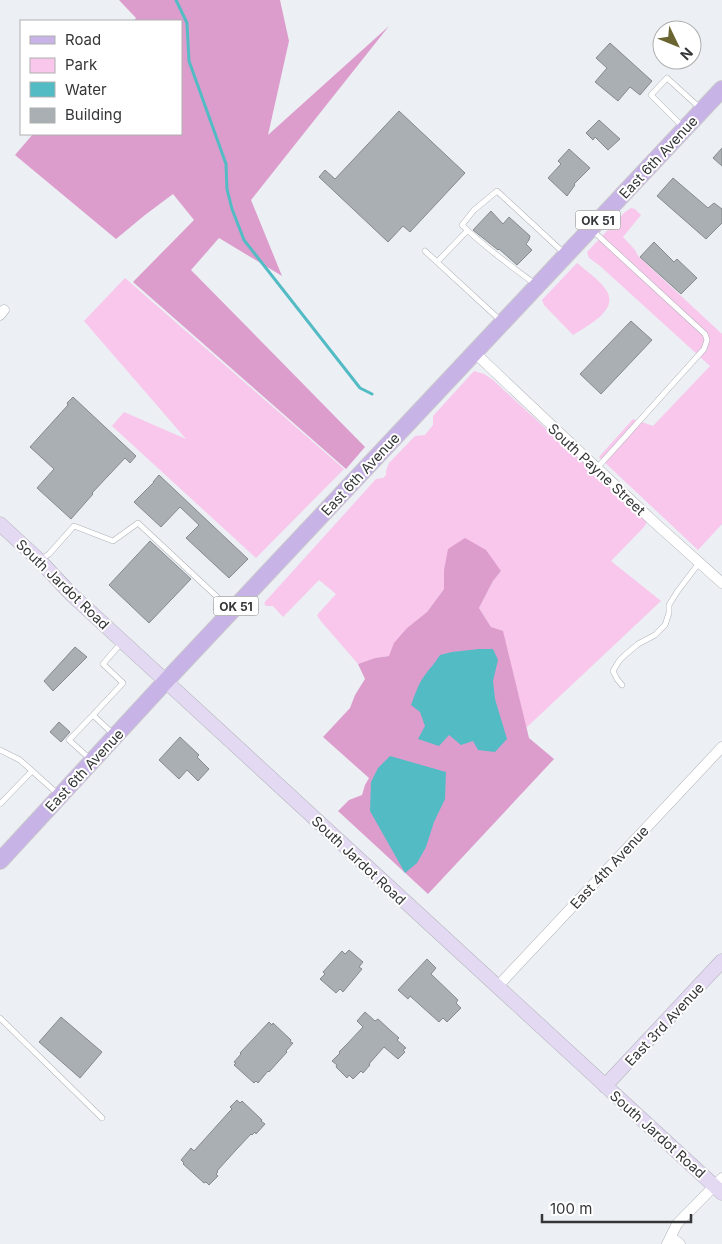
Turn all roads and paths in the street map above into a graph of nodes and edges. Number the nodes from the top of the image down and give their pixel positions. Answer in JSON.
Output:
{"nodes":[{"id":1,"x":722,"y":89,"type":"edge"},
{"id":2,"x":702,"y":110,"type":"junction"},
{"id":3,"x":685,"y":128,"type":"junction"},
{"id":4,"x":590,"y":228,"type":"junction"},
{"id":5,"x":468,"y":231,"type":"junction"},
{"id":6,"x":425,"y":251,"type":"dead end"},
{"id":7,"x":566,"y":254,"type":"junction"},
{"id":8,"x":437,"y":262,"type":"junction"},
{"id":9,"x":537,"y":286,"type":"junction"},
{"id":10,"x":502,"y":322,"type":"junction"},
{"id":11,"x":474,"y":352,"type":"junction"},
{"id":12,"x":597,"y":469,"type":"junction"},
{"id":13,"x":0,"y":524,"type":"edge"},
{"id":14,"x":40,"y":561,"type":"junction"},
{"id":15,"x":699,"y":563,"type":"junction"},
{"id":16,"x":722,"y":583,"type":"edge"},
{"id":17,"x":232,"y":611,"type":"junction"},
{"id":18,"x":122,"y":642,"type":"junction"},
{"id":19,"x":165,"y":682,"type":"junction"},
{"id":20,"x":622,"y":685,"type":"dead end"},
{"id":21,"x":93,"y":715,"type":"junction"},
{"id":22,"x":115,"y":736,"type":"junction"},
{"id":23,"x":722,"y":747,"type":"edge"},
{"id":24,"x":0,"y":750,"type":"edge"},
{"id":25,"x":92,"y":762,"type":"junction"},
{"id":26,"x":32,"y":771,"type":"junction"},
{"id":27,"x":60,"y":796,"type":"junction"},
{"id":28,"x":0,"y":804,"type":"edge"},
{"id":29,"x":0,"y":861,"type":"edge"},
{"id":30,"x":722,"y":961,"type":"edge"},
{"id":31,"x":497,"y":987,"type":"junction"},
{"id":32,"x":0,"y":1018,"type":"edge"},
{"id":33,"x":605,"y":1086,"type":"junction"},
{"id":34,"x":102,"y":1118,"type":"dead end"},
{"id":35,"x":719,"y":1186,"type":"edge"},
{"id":36,"x":669,"y":1240,"type":"edge"},
{"id":37,"x":680,"y":1244,"type":"edge"}],
"edges":[{"from":1,"to":2,"type":"main road","name":"East 6th Avenue","number":"OK 51"},
{"from":2,"to":3,"type":"main road","name":"East 6th Avenue","number":"OK 51"},
{"from":2,"to":3,"type":"lane"},
{"from":3,"to":4,"type":"main road","name":"East 6th Avenue","number":"OK 51"},
{"from":4,"to":7,"type":"main road","name":"East 6th Avenue","number":"OK 51"},
{"from":4,"to":12,"type":"lane"},
{"from":5,"to":7,"type":"lane"},
{"from":5,"to":8,"type":"lane"},
{"from":5,"to":9,"type":"lane"},
{"from":6,"to":8,"type":"lane"},
{"from":7,"to":9,"type":"main road","name":"East 6th Avenue","number":"OK 51"},
{"from":8,"to":10,"type":"lane"},
{"from":9,"to":10,"type":"main road","name":"East 6th Avenue","number":"OK 51"},
{"from":10,"to":11,"type":"main road","name":"East 6th Avenue","number":"OK 51"},
{"from":11,"to":12,"type":"street","name":"South Payne Street"},
{"from":11,"to":17,"type":"main road","name":"East 6th Avenue","number":"OK 51"},
{"from":12,"to":15,"type":"street","name":"South Payne Street"},
{"from":13,"to":14,"type":"main road","name":"South Jardot Road"},
{"from":14,"to":17,"type":"lane"},
{"from":14,"to":18,"type":"main road","name":"South Jardot Road"},
{"from":15,"to":16,"type":"street","name":"South Payne Street"},
{"from":15,"to":20,"type":"lane"},
{"from":17,"to":19,"type":"main road","name":"East 6th Avenue","number":"OK 51"},
{"from":18,"to":19,"type":"main road","name":"South Jardot Road"},
{"from":18,"to":21,"type":"lane"},
{"from":19,"to":22,"type":"main road","name":"East 6th Avenue","number":"OK 51"},
{"from":19,"to":31,"type":"main road","name":"South Jardot Road"},
{"from":21,"to":22,"type":"lane"},
{"from":21,"to":25,"type":"lane"},
{"from":22,"to":25,"type":"main road","name":"East 6th Avenue","number":"OK 51"},
{"from":23,"to":31,"type":"street","name":"East 4th Avenue"},
{"from":24,"to":26,"type":"lane"},
{"from":25,"to":27,"type":"main road","name":"East 6th Avenue","number":"OK 51"},
{"from":26,"to":27,"type":"lane"},
{"from":26,"to":28,"type":"lane"},
{"from":27,"to":29,"type":"main road","name":"East 6th Avenue","number":"OK 51"},
{"from":30,"to":33,"type":"main road","name":"East 3rd Avenue"},
{"from":31,"to":33,"type":"main road","name":"South Jardot Road"},
{"from":32,"to":34,"type":"lane"},
{"from":33,"to":35,"type":"main road","name":"South Jardot Road"},
{"from":35,"to":36,"type":"street"},
{"from":36,"to":37,"type":"street"}]}
